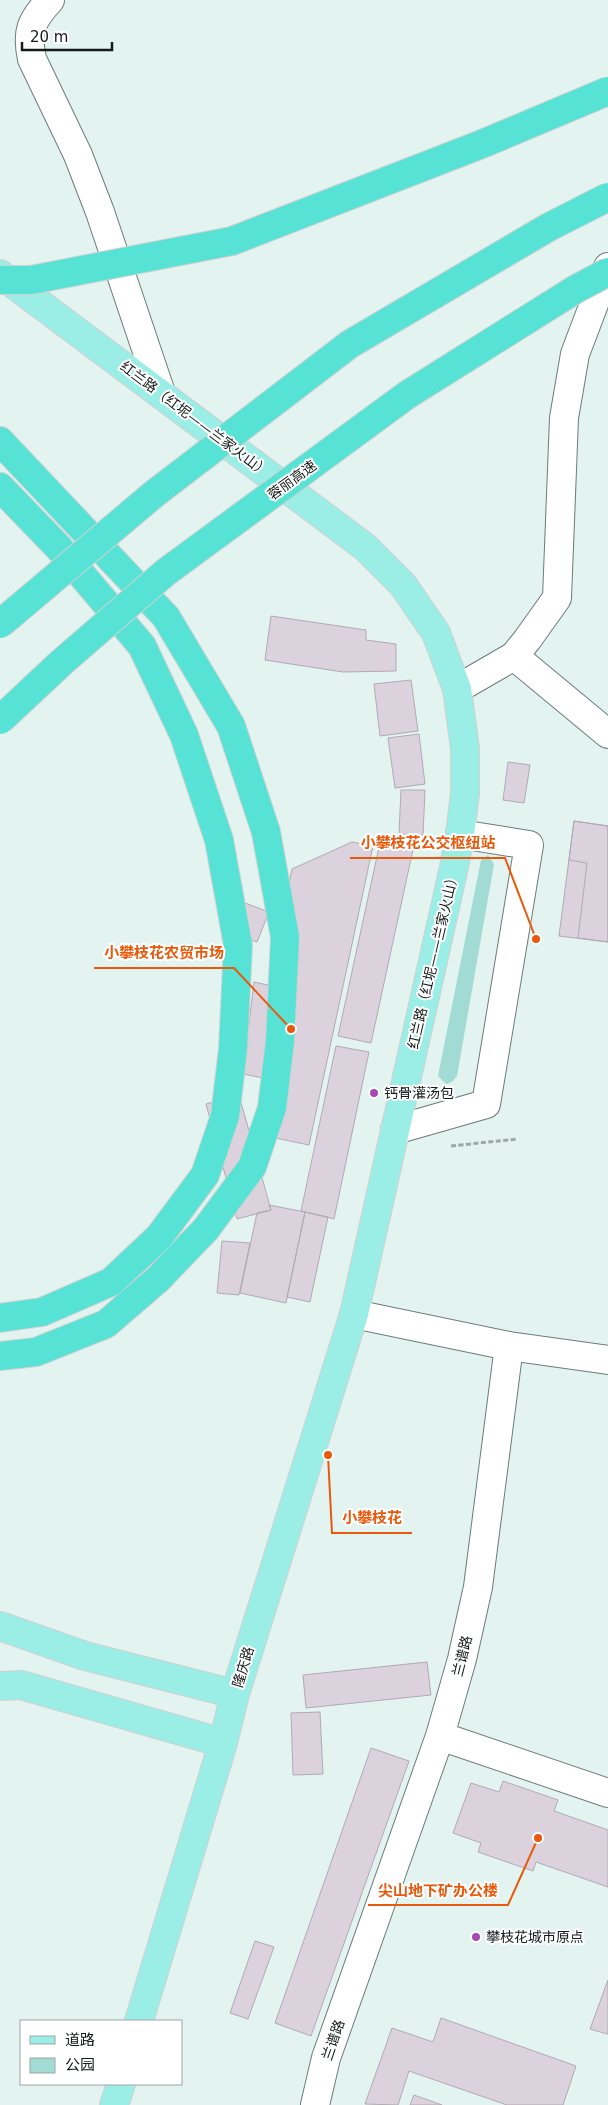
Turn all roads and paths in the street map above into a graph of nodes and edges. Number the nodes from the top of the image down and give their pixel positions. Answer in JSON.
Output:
{"nodes":[{"id":1,"x":50,"y":0,"type":"edge"},
{"id":2,"x":608,"y":91,"type":"edge"},
{"id":3,"x":608,"y":196,"type":"edge"},
{"id":4,"x":608,"y":267,"type":"edge"},
{"id":5,"x":608,"y":272,"type":"edge"},
{"id":6,"x":0,"y":274,"type":"edge"},
{"id":7,"x":0,"y":280,"type":"edge"},
{"id":8,"x":161,"y":393,"type":"junction"},
{"id":9,"x":0,"y":441,"type":"edge"},
{"id":10,"x":0,"y":487,"type":"edge"},
{"id":11,"x":0,"y":624,"type":"edge"},
{"id":12,"x":514,"y":656,"type":"junction"},
{"id":13,"x":457,"y":689,"type":"junction"},
{"id":14,"x":0,"y":720,"type":"edge"},
{"id":15,"x":608,"y":734,"type":"edge"},
{"id":16,"x":460,"y":834,"type":"junction"},
{"id":17,"x":395,"y":1130,"type":"junction"},
{"id":18,"x":354,"y":1314,"type":"junction"},
{"id":19,"x":0,"y":1318,"type":"edge"},
{"id":20,"x":509,"y":1346,"type":"junction"},
{"id":21,"x":0,"y":1356,"type":"edge"},
{"id":22,"x":608,"y":1360,"type":"edge"},
{"id":23,"x":0,"y":1626,"type":"edge"},
{"id":24,"x":0,"y":1686,"type":"edge"},
{"id":25,"x":234,"y":1694,"type":"junction"},
{"id":26,"x":440,"y":1736,"type":"junction"},
{"id":27,"x":223,"y":1743,"type":"junction"},
{"id":28,"x":608,"y":1793,"type":"edge"},
{"id":29,"x":140,"y":2020,"type":"edge"},
{"id":30,"x":121,"y":2085,"type":"edge"},
{"id":31,"x":114,"y":2105,"type":"edge"},
{"id":32,"x":315,"y":2105,"type":"edge"}],
"edges":[{"from":1,"to":8,"type":"street"},
{"from":2,"to":7,"type":"highway","bridge":true},
{"from":3,"to":11,"type":"highway","bridge":true},
{"from":4,"to":12,"type":"street"},
{"from":5,"to":14,"type":"highway","name":"蓉丽高速","bridge":true},
{"from":6,"to":8,"type":"main road","name":"红兰路（红坭——兰家火山）"},
{"from":8,"to":13,"type":"main road","name":"红兰路（红坭——兰家火山）"},
{"from":9,"to":21,"type":"highway","bridge":true},
{"from":10,"to":19,"type":"highway","bridge":true},
{"from":12,"to":13,"type":"street"},
{"from":12,"to":15,"type":"street"},
{"from":13,"to":16,"type":"main road","name":"红兰路（红坭——兰家火山）"},
{"from":16,"to":17,"type":"main road","name":"红兰路（红坭——兰家火山）"},
{"from":16,"to":17,"type":"street"},
{"from":17,"to":18,"type":"main road","name":"红兰路（红坭——兰家火山）"},
{"from":18,"to":20,"type":"street"},
{"from":18,"to":25,"type":"main road","name":"隆庆路"},
{"from":20,"to":22,"type":"street"},
{"from":20,"to":26,"type":"street","name":"兰谱路"},
{"from":23,"to":25,"type":"main road"},
{"from":24,"to":27,"type":"main road"},
{"from":25,"to":27,"type":"main road","name":"隆庆路"},
{"from":26,"to":28,"type":"street"},
{"from":26,"to":32,"type":"street","name":"兰谱路"},
{"from":27,"to":29,"type":"main road","name":"隆庆路"},
{"from":30,"to":31,"type":"main road"}]}
